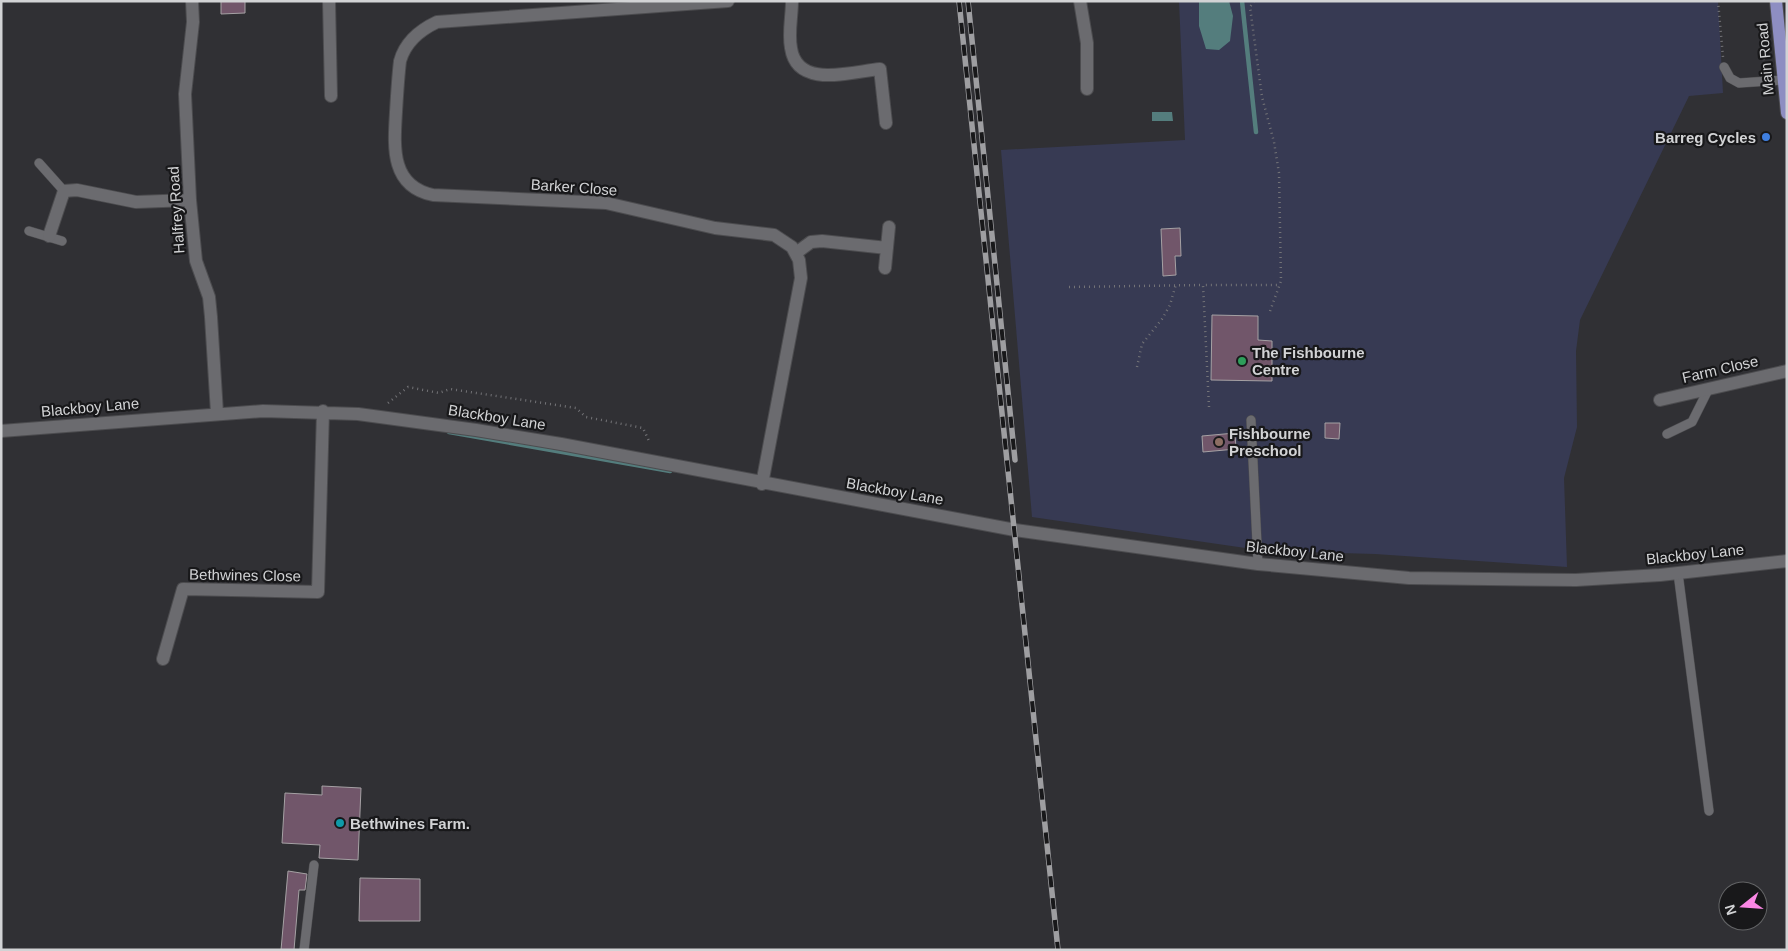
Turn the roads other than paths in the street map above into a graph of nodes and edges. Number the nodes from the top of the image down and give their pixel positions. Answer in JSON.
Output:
{"nodes":[{"id":1,"x":192,"y":1,"type":"edge"},
{"id":2,"x":329,"y":1,"type":"edge"},
{"id":3,"x":728,"y":1,"type":"edge"},
{"id":4,"x":792,"y":1,"type":"edge"},
{"id":5,"x":1080,"y":1,"type":"edge"},
{"id":6,"x":1776,"y":1,"type":"edge"},
{"id":7,"x":1724,"y":67,"type":"road end"},
{"id":8,"x":1783,"y":80,"type":"junction"},
{"id":9,"x":1087,"y":89,"type":"dead end"},
{"id":10,"x":331,"y":96,"type":"dead end"},
{"id":11,"x":1786,"y":96,"type":"edge"},
{"id":12,"x":1787,"y":113,"type":"edge"},
{"id":13,"x":886,"y":123,"type":"dead end"},
{"id":14,"x":39,"y":163,"type":"dead end"},
{"id":15,"x":64,"y":191,"type":"junction"},
{"id":16,"x":190,"y":200,"type":"junction"},
{"id":17,"x":889,"y":227,"type":"dead end"},
{"id":18,"x":29,"y":231,"type":"dead end"},
{"id":19,"x":49,"y":236,"type":"junction"},
{"id":20,"x":62,"y":241,"type":"dead end"},
{"id":21,"x":887,"y":248,"type":"junction"},
{"id":22,"x":796,"y":253,"type":"junction"},
{"id":23,"x":885,"y":268,"type":"dead end"},
{"id":24,"x":1787,"y":370,"type":"edge"},
{"id":25,"x":1709,"y":388,"type":"junction"},
{"id":26,"x":1660,"y":400,"type":"dead end"},
{"id":27,"x":323,"y":411,"type":"junction"},
{"id":28,"x":217,"y":414,"type":"junction"},
{"id":29,"x":1251,"y":420,"type":"dead end"},
{"id":30,"x":1,"y":431,"type":"edge"},
{"id":31,"x":1666,"y":434,"type":"dead end"},
{"id":32,"x":762,"y":484,"type":"junction"},
{"id":33,"x":1787,"y":561,"type":"edge"},
{"id":34,"x":1258,"y":564,"type":"junction"},
{"id":35,"x":1678,"y":573,"type":"junction"},
{"id":36,"x":163,"y":659,"type":"dead end"},
{"id":37,"x":1709,"y":811,"type":"dead end"},
{"id":38,"x":314,"y":865,"type":"dead end"},
{"id":39,"x":304,"y":950,"type":"edge"}],
"edges":[{"from":1,"to":16,"type":"street","name":"Halfrey Road"},
{"from":2,"to":10,"type":"street"},
{"from":3,"to":22,"type":"street","name":"Barker Close"},
{"from":4,"to":13,"type":"street"},
{"from":5,"to":9,"type":"street"},
{"from":6,"to":8,"type":"main road","name":"Main Road"},
{"from":7,"to":8,"type":"lane"},
{"from":8,"to":11,"type":"main road","name":"Main Road"},
{"from":11,"to":12,"type":"main road","name":"Main Road"},
{"from":14,"to":15,"type":"lane"},
{"from":15,"to":16,"type":"street"},
{"from":15,"to":19,"type":"street"},
{"from":16,"to":28,"type":"street","name":"Halfrey Road"},
{"from":17,"to":21,"type":"street"},
{"from":18,"to":19,"type":"lane"},
{"from":19,"to":20,"type":"lane"},
{"from":21,"to":22,"type":"street"},
{"from":21,"to":23,"type":"street"},
{"from":22,"to":32,"type":"street"},
{"from":24,"to":25,"type":"street","name":"Farm Close"},
{"from":25,"to":26,"type":"street","name":"Farm Close"},
{"from":25,"to":31,"type":"lane"},
{"from":27,"to":28,"type":"street","name":"Blackboy Lane"},
{"from":27,"to":32,"type":"street","name":"Blackboy Lane"},
{"from":27,"to":36,"type":"street","name":"Bethwines Close"},
{"from":28,"to":30,"type":"street","name":"Blackboy Lane"},
{"from":29,"to":34,"type":"lane"},
{"from":32,"to":34,"type":"street","name":"Blackboy Lane"},
{"from":33,"to":35,"type":"street","name":"Blackboy Lane"},
{"from":34,"to":35,"type":"street","name":"Blackboy Lane"},
{"from":35,"to":37,"type":"lane"},
{"from":38,"to":39,"type":"lane"}]}
